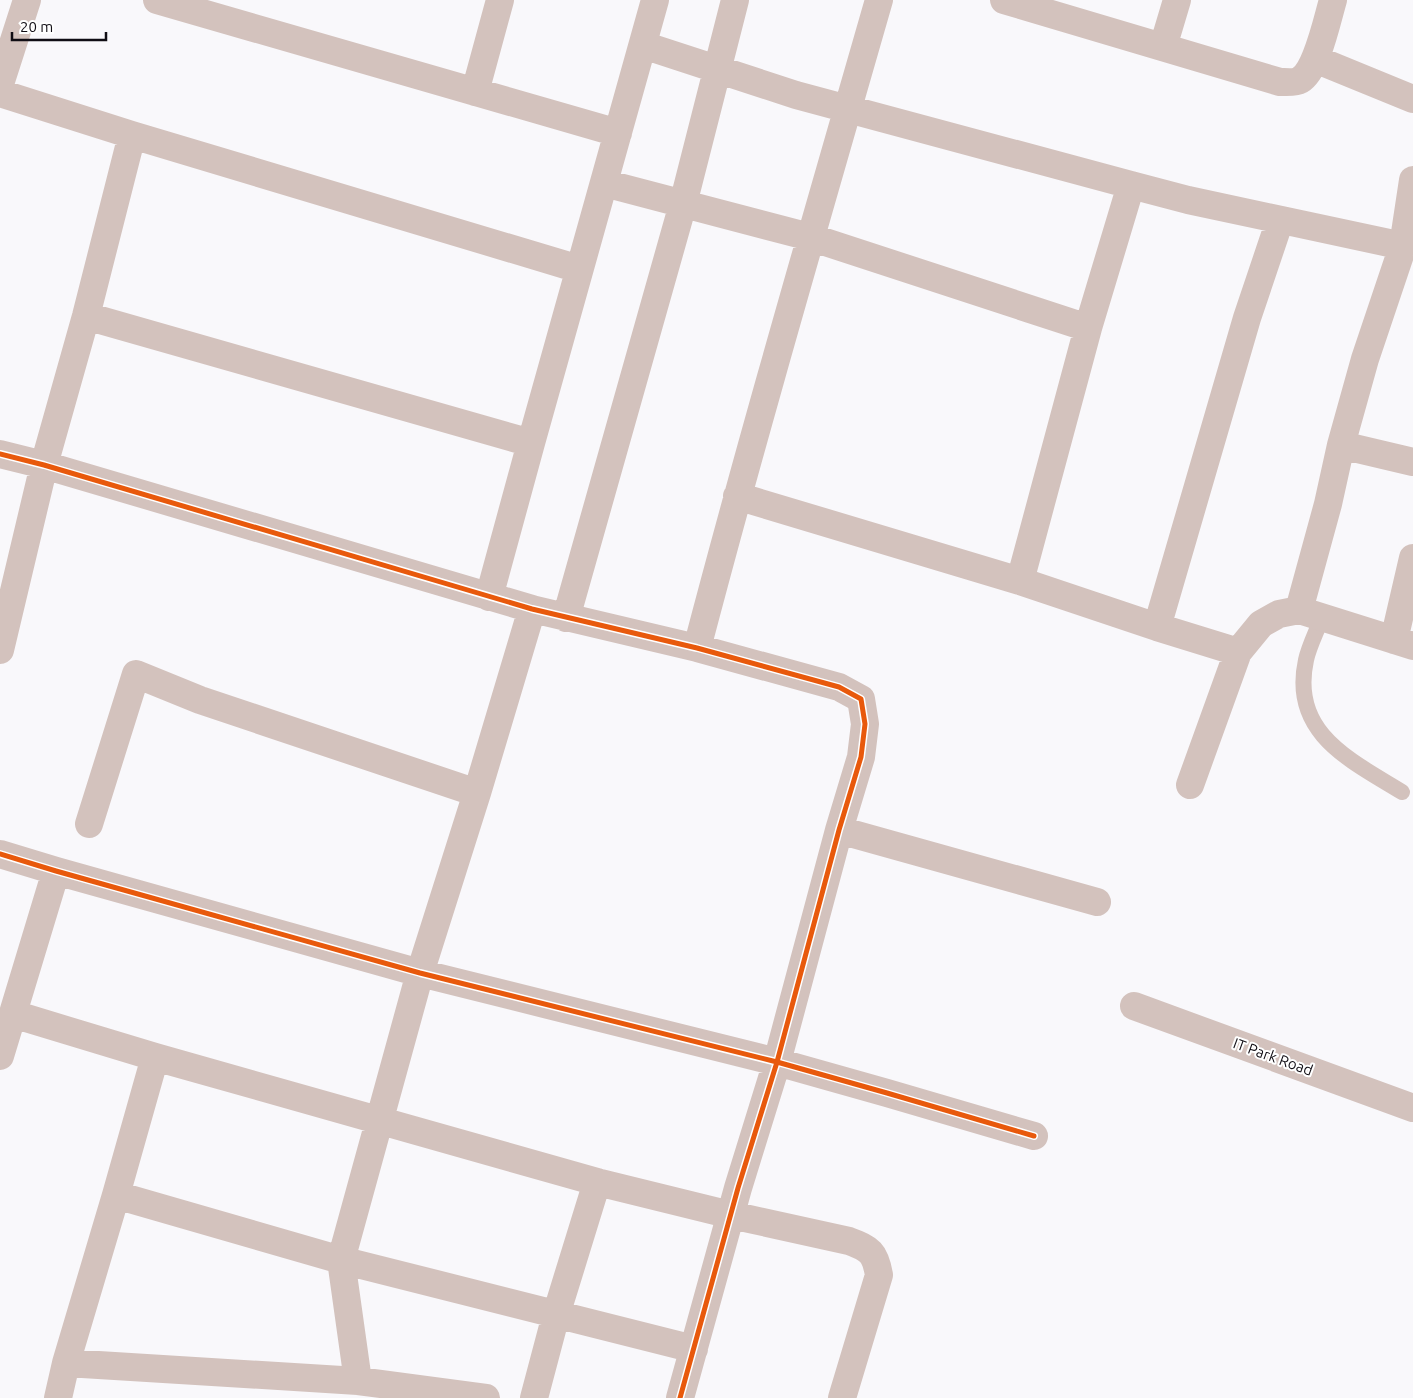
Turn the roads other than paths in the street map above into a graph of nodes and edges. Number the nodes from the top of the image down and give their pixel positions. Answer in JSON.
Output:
{"nodes":[{"id":1,"x":27,"y":0,"type":"edge"},
{"id":2,"x":157,"y":0,"type":"edge"},
{"id":3,"x":500,"y":0,"type":"edge"},
{"id":4,"x":655,"y":0,"type":"edge"},
{"id":5,"x":735,"y":0,"type":"edge"},
{"id":6,"x":879,"y":0,"type":"edge"},
{"id":7,"x":1004,"y":0,"type":"edge"},
{"id":8,"x":1177,"y":0,"type":"edge"},
{"id":9,"x":1332,"y":0,"type":"edge"},
{"id":10,"x":642,"y":45,"type":"junction"},
{"id":11,"x":1163,"y":47,"type":"junction"},
{"id":12,"x":1315,"y":59,"type":"junction"},
{"id":13,"x":717,"y":69,"type":"junction"},
{"id":14,"x":0,"y":84,"type":"edge"},
{"id":15,"x":475,"y":92,"type":"junction"},
{"id":16,"x":0,"y":93,"type":"edge"},
{"id":17,"x":1413,"y":99,"type":"edge"},
{"id":18,"x":848,"y":109,"type":"junction"},
{"id":19,"x":618,"y":133,"type":"junction"},
{"id":20,"x":132,"y":135,"type":"junction"},
{"id":21,"x":1413,"y":180,"type":"edge"},
{"id":22,"x":604,"y":183,"type":"junction"},
{"id":23,"x":1131,"y":185,"type":"junction"},
{"id":24,"x":683,"y":204,"type":"junction"},
{"id":25,"x":1280,"y":220,"type":"junction"},
{"id":26,"x":810,"y":238,"type":"junction"},
{"id":27,"x":1403,"y":246,"type":"junction"},
{"id":28,"x":580,"y":269,"type":"junction"},
{"id":29,"x":86,"y":316,"type":"junction"},
{"id":30,"x":1088,"y":328,"type":"junction"},
{"id":31,"x":531,"y":443,"type":"junction"},
{"id":32,"x":1341,"y":445,"type":"junction"},
{"id":33,"x":0,"y":454,"type":"edge"},
{"id":34,"x":1413,"y":462,"type":"edge"},
{"id":35,"x":44,"y":465,"type":"junction"},
{"id":36,"x":737,"y":496,"type":"junction"},
{"id":37,"x":1413,"y":558,"type":"edge"},
{"id":38,"x":1020,"y":581,"type":"junction"},
{"id":39,"x":489,"y":597,"type":"junction"},
{"id":40,"x":532,"y":609,"type":"junction"},
{"id":41,"x":1311,"y":613,"type":"junction"},
{"id":42,"x":566,"y":618,"type":"junction"},
{"id":43,"x":1157,"y":626,"type":"junction"},
{"id":44,"x":1403,"y":643,"type":"edge"},
{"id":45,"x":697,"y":648,"type":"junction"},
{"id":46,"x":0,"y":650,"type":"edge"},
{"id":47,"x":1238,"y":652,"type":"junction"},
{"id":48,"x":1190,"y":785,"type":"dead end"},
{"id":49,"x":1402,"y":792,"type":"dead end"},
{"id":50,"x":477,"y":793,"type":"junction"},
{"id":51,"x":89,"y":824,"type":"dead end"},
{"id":52,"x":839,"y":830,"type":"junction"},
{"id":53,"x":0,"y":854,"type":"edge"},
{"id":54,"x":56,"y":871,"type":"junction"},
{"id":55,"x":1096,"y":902,"type":"dead end"},
{"id":56,"x":420,"y":973,"type":"junction"},
{"id":57,"x":1134,"y":1006,"type":"dead end"},
{"id":58,"x":14,"y":1014,"type":"junction"},
{"id":59,"x":0,"y":1056,"type":"edge"},
{"id":60,"x":154,"y":1057,"type":"junction"},
{"id":61,"x":777,"y":1062,"type":"junction"},
{"id":62,"x":1413,"y":1108,"type":"edge"},
{"id":63,"x":379,"y":1120,"type":"junction"},
{"id":64,"x":1034,"y":1136,"type":"dead end"},
{"id":65,"x":597,"y":1182,"type":"junction"},
{"id":66,"x":116,"y":1195,"type":"junction"},
{"id":67,"x":731,"y":1214,"type":"junction"},
{"id":68,"x":342,"y":1260,"type":"junction"},
{"id":69,"x":556,"y":1314,"type":"junction"},
{"id":70,"x":694,"y":1349,"type":"junction"},
{"id":71,"x":66,"y":1363,"type":"junction"},
{"id":72,"x":358,"y":1382,"type":"junction"},
{"id":73,"x":58,"y":1398,"type":"edge"},
{"id":74,"x":486,"y":1398,"type":"edge"},
{"id":75,"x":534,"y":1398,"type":"edge"},
{"id":76,"x":680,"y":1398,"type":"edge"},
{"id":77,"x":842,"y":1398,"type":"edge"}],
"edges":[{"from":1,"to":14,"type":"street"},
{"from":2,"to":15,"type":"street"},
{"from":3,"to":15,"type":"street"},
{"from":4,"to":10,"type":"street"},
{"from":5,"to":13,"type":"street"},
{"from":6,"to":18,"type":"street"},
{"from":7,"to":11,"type":"street"},
{"from":8,"to":11,"type":"street"},
{"from":9,"to":12,"type":"street"},
{"from":10,"to":13,"type":"street"},
{"from":10,"to":19,"type":"street"},
{"from":11,"to":12,"type":"street"},
{"from":12,"to":17,"type":"street"},
{"from":13,"to":18,"type":"street"},
{"from":13,"to":24,"type":"street"},
{"from":15,"to":19,"type":"street"},
{"from":16,"to":20,"type":"street"},
{"from":18,"to":23,"type":"street"},
{"from":18,"to":26,"type":"street"},
{"from":19,"to":22,"type":"street"},
{"from":20,"to":28,"type":"street"},
{"from":20,"to":29,"type":"street"},
{"from":21,"to":27,"type":"street"},
{"from":22,"to":24,"type":"street"},
{"from":22,"to":28,"type":"street"},
{"from":23,"to":25,"type":"street"},
{"from":23,"to":30,"type":"street"},
{"from":24,"to":26,"type":"street"},
{"from":24,"to":42,"type":"street"},
{"from":25,"to":27,"type":"street"},
{"from":25,"to":43,"type":"street"},
{"from":26,"to":30,"type":"street"},
{"from":26,"to":36,"type":"street"},
{"from":27,"to":32,"type":"street"},
{"from":28,"to":31,"type":"street"},
{"from":29,"to":31,"type":"street"},
{"from":29,"to":35,"type":"street"},
{"from":30,"to":38,"type":"street"},
{"from":31,"to":39,"type":"street"},
{"from":32,"to":34,"type":"street"},
{"from":32,"to":41,"type":"street"},
{"from":33,"to":35,"type":"street"},
{"from":35,"to":39,"type":"street"},
{"from":35,"to":46,"type":"street"},
{"from":36,"to":38,"type":"street"},
{"from":36,"to":45,"type":"street"},
{"from":37,"to":44,"type":"street"},
{"from":38,"to":43,"type":"street"},
{"from":39,"to":40,"type":"street"},
{"from":40,"to":42,"type":"street"},
{"from":40,"to":50,"type":"street"},
{"from":41,"to":44,"type":"street"},
{"from":41,"to":47,"type":"street"},
{"from":41,"to":49,"type":"lane"},
{"from":42,"to":45,"type":"street"},
{"from":43,"to":47,"type":"street"},
{"from":45,"to":52,"type":"street"},
{"from":47,"to":48,"type":"street"},
{"from":50,"to":51,"type":"street"},
{"from":50,"to":56,"type":"street"},
{"from":52,"to":55,"type":"street"},
{"from":52,"to":61,"type":"street"},
{"from":53,"to":54,"type":"street"},
{"from":54,"to":56,"type":"street"},
{"from":54,"to":58,"type":"street"},
{"from":56,"to":61,"type":"street"},
{"from":56,"to":63,"type":"street"},
{"from":57,"to":62,"type":"street","name":"IT Park Road"},
{"from":58,"to":59,"type":"street"},
{"from":58,"to":60,"type":"street"},
{"from":60,"to":63,"type":"street"},
{"from":60,"to":66,"type":"street"},
{"from":61,"to":64,"type":"street"},
{"from":61,"to":67,"type":"street"},
{"from":63,"to":65,"type":"street"},
{"from":63,"to":68,"type":"street"},
{"from":65,"to":67,"type":"street"},
{"from":65,"to":69,"type":"street"},
{"from":66,"to":68,"type":"street"},
{"from":66,"to":71,"type":"street"},
{"from":67,"to":70,"type":"street"},
{"from":67,"to":77,"type":"street"},
{"from":68,"to":69,"type":"street"},
{"from":68,"to":72,"type":"street"},
{"from":69,"to":70,"type":"street"},
{"from":69,"to":75,"type":"street"},
{"from":70,"to":76,"type":"street"},
{"from":71,"to":72,"type":"street"},
{"from":71,"to":73,"type":"street"},
{"from":72,"to":74,"type":"street"}]}
